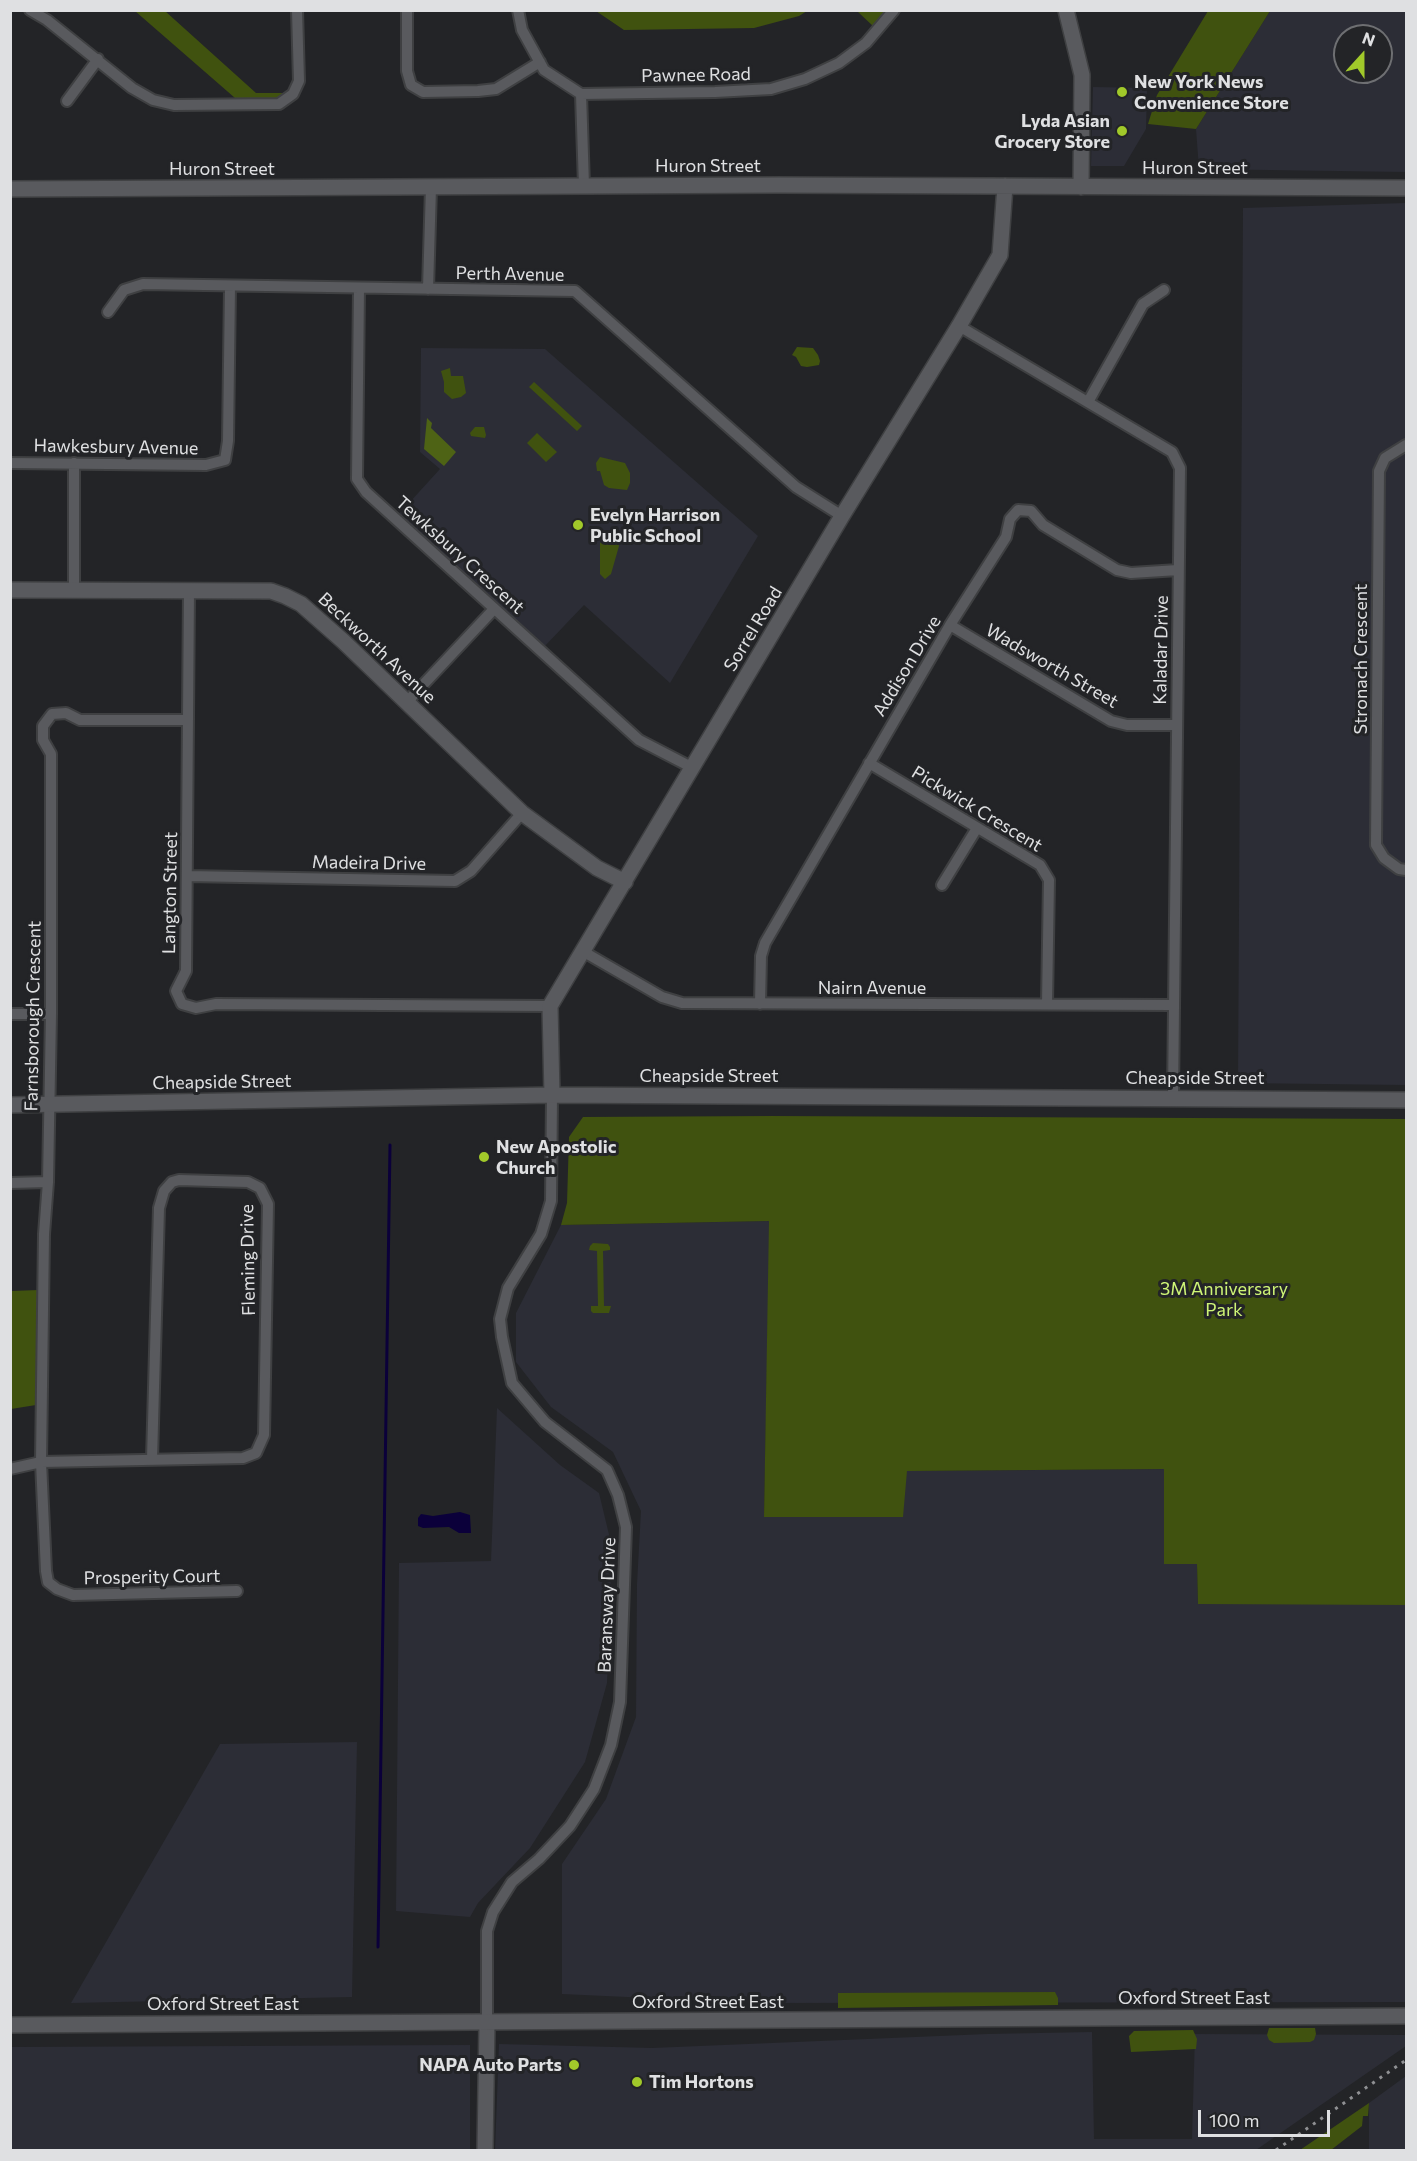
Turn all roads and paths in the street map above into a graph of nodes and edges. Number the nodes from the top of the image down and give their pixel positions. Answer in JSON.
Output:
{"nodes":[{"id":1,"x":30,"y":10,"type":"edge"},
{"id":2,"x":297,"y":10,"type":"edge"},
{"id":3,"x":406,"y":10,"type":"edge"},
{"id":4,"x":518,"y":10,"type":"edge"},
{"id":5,"x":894,"y":10,"type":"edge"},
{"id":6,"x":1066,"y":10,"type":"edge"},
{"id":7,"x":98,"y":59,"type":"junction"},
{"id":8,"x":540,"y":62,"type":"junction"},
{"id":9,"x":581,"y":94,"type":"junction"},
{"id":10,"x":67,"y":101,"type":"dead end"},
{"id":11,"x":584,"y":186,"type":"junction"},
{"id":12,"x":1005,"y":186,"type":"junction"},
{"id":13,"x":431,"y":187,"type":"junction"},
{"id":14,"x":1082,"y":187,"type":"junction"},
{"id":15,"x":1407,"y":188,"type":"edge"},
{"id":16,"x":10,"y":189,"type":"edge"},
{"id":17,"x":230,"y":286,"type":"junction"},
{"id":18,"x":359,"y":288,"type":"junction"},
{"id":19,"x":428,"y":289,"type":"junction"},
{"id":20,"x":1164,"y":290,"type":"dead end"},
{"id":21,"x":108,"y":312,"type":"dead end"},
{"id":22,"x":959,"y":326,"type":"junction"},
{"id":23,"x":1088,"y":402,"type":"junction"},
{"id":24,"x":1407,"y":445,"type":"edge"},
{"id":25,"x":10,"y":463,"type":"edge"},
{"id":26,"x":74,"y":463,"type":"junction"},
{"id":27,"x":842,"y":516,"type":"junction"},
{"id":28,"x":1179,"y":570,"type":"junction"},
{"id":29,"x":10,"y":590,"type":"edge"},
{"id":30,"x":74,"y":590,"type":"junction"},
{"id":31,"x":189,"y":590,"type":"junction"},
{"id":32,"x":494,"y":609,"type":"junction"},
{"id":33,"x":950,"y":625,"type":"junction"},
{"id":34,"x":406,"y":703,"type":"junction"},
{"id":35,"x":188,"y":720,"type":"junction"},
{"id":36,"x":1177,"y":725,"type":"junction"},
{"id":37,"x":869,"y":763,"type":"junction"},
{"id":38,"x":693,"y":768,"type":"junction"},
{"id":39,"x":522,"y":813,"type":"junction"},
{"id":40,"x":978,"y":828,"type":"junction"},
{"id":41,"x":1407,"y":870,"type":"edge"},
{"id":42,"x":187,"y":876,"type":"junction"},
{"id":43,"x":625,"y":882,"type":"junction"},
{"id":44,"x":942,"y":885,"type":"dead end"},
{"id":45,"x":584,"y":952,"type":"junction"},
{"id":46,"x":760,"y":1004,"type":"junction"},
{"id":47,"x":1047,"y":1004,"type":"junction"},
{"id":48,"x":1173,"y":1005,"type":"junction"},
{"id":49,"x":550,"y":1006,"type":"junction"},
{"id":50,"x":10,"y":1014,"type":"edge"},
{"id":51,"x":51,"y":1014,"type":"junction"},
{"id":52,"x":552,"y":1095,"type":"junction"},
{"id":53,"x":1173,"y":1097,"type":"junction"},
{"id":54,"x":1407,"y":1100,"type":"edge"},
{"id":55,"x":48,"y":1104,"type":"junction"},
{"id":56,"x":10,"y":1105,"type":"edge"},
{"id":57,"x":48,"y":1182,"type":"junction"},
{"id":58,"x":10,"y":1183,"type":"edge"},
{"id":59,"x":152,"y":1459,"type":"junction"},
{"id":60,"x":41,"y":1462,"type":"junction"},
{"id":61,"x":10,"y":1469,"type":"edge"},
{"id":62,"x":237,"y":1591,"type":"dead end"},
{"id":63,"x":1407,"y":2016,"type":"edge"},
{"id":64,"x":487,"y":2023,"type":"junction"},
{"id":65,"x":10,"y":2025,"type":"edge"},
{"id":66,"x":485,"y":2151,"type":"edge"}],
"edges":[{"from":1,"to":7,"type":"street"},
{"from":2,"to":7,"type":"street"},
{"from":3,"to":8,"type":"street"},
{"from":4,"to":8,"type":"street"},
{"from":5,"to":9,"type":"street","name":"Pawnee Road"},
{"from":6,"to":14,"type":"street"},
{"from":7,"to":10,"type":"street"},
{"from":8,"to":9,"type":"street"},
{"from":9,"to":11,"type":"street"},
{"from":11,"to":12,"type":"street","name":"Huron Street"},
{"from":11,"to":13,"type":"street","name":"Huron Street"},
{"from":12,"to":14,"type":"street","name":"Huron Street"},
{"from":12,"to":22,"type":"street","name":"Sorrel Road"},
{"from":13,"to":16,"type":"street","name":"Huron Street"},
{"from":13,"to":19,"type":"street"},
{"from":14,"to":15,"type":"street","name":"Huron Street"},
{"from":17,"to":18,"type":"street","name":"Perth Avenue"},
{"from":17,"to":21,"type":"street","name":"Perth Avenue"},
{"from":17,"to":26,"type":"street","name":"Hawkesbury Avenue"},
{"from":18,"to":19,"type":"street","name":"Perth Avenue"},
{"from":18,"to":32,"type":"street","name":"Tewksbury Crescent"},
{"from":19,"to":27,"type":"street","name":"Perth Avenue"},
{"from":20,"to":23,"type":"street"},
{"from":22,"to":23,"type":"street","name":"Kaladar Drive"},
{"from":22,"to":27,"type":"street","name":"Sorrel Road"},
{"from":23,"to":28,"type":"street","name":"Kaladar Drive"},
{"from":24,"to":41,"type":"street","name":"Stronach Crescent"},
{"from":25,"to":26,"type":"street","name":"Hawkesbury Avenue"},
{"from":26,"to":30,"type":"street"},
{"from":27,"to":38,"type":"street","name":"Sorrel Road"},
{"from":28,"to":33,"type":"street","name":"Addison Drive"},
{"from":28,"to":36,"type":"street","name":"Kaladar Drive"},
{"from":29,"to":30,"type":"street","name":"Beckworth Avenue"},
{"from":30,"to":31,"type":"street","name":"Beckworth Avenue"},
{"from":31,"to":34,"type":"street","name":"Beckworth Avenue"},
{"from":31,"to":35,"type":"street","name":"Langton Street"},
{"from":32,"to":34,"type":"street"},
{"from":32,"to":38,"type":"street","name":"Tewksbury Crescent"},
{"from":33,"to":36,"type":"street","name":"Wadsworth Street"},
{"from":33,"to":37,"type":"street","name":"Addison Drive"},
{"from":34,"to":39,"type":"street","name":"Beckworth Avenue"},
{"from":35,"to":42,"type":"street","name":"Langton Street"},
{"from":35,"to":51,"type":"street","name":"Farnsborough Crescent"},
{"from":36,"to":48,"type":"street","name":"Kaladar Drive"},
{"from":37,"to":40,"type":"street","name":"Pickwick Crescent"},
{"from":37,"to":46,"type":"street","name":"Addison Drive"},
{"from":38,"to":43,"type":"street","name":"Sorrel Road"},
{"from":39,"to":42,"type":"street","name":"Madeira Drive"},
{"from":39,"to":43,"type":"street","name":"Beckworth Avenue"},
{"from":40,"to":44,"type":"street"},
{"from":40,"to":47,"type":"street","name":"Pickwick Crescent"},
{"from":42,"to":49,"type":"street","name":"Langton Street"},
{"from":43,"to":45,"type":"street","name":"Sorrel Road"},
{"from":45,"to":46,"type":"street","name":"Nairn Avenue"},
{"from":45,"to":49,"type":"street","name":"Sorrel Road"},
{"from":46,"to":47,"type":"street","name":"Nairn Avenue"},
{"from":47,"to":48,"type":"street","name":"Nairn Avenue"},
{"from":48,"to":53,"type":"street","name":"Kaladar Drive"},
{"from":49,"to":52,"type":"street"},
{"from":50,"to":51,"type":"street"},
{"from":51,"to":55,"type":"street","name":"Farnsborough Crescent"},
{"from":52,"to":53,"type":"street","name":"Cheapside Street"},
{"from":52,"to":55,"type":"street","name":"Cheapside Street"},
{"from":52,"to":64,"type":"street","name":"Baransway Drive"},
{"from":53,"to":54,"type":"street","name":"Cheapside Street"},
{"from":55,"to":56,"type":"street","name":"Cheapside Street"},
{"from":55,"to":57,"type":"street","name":"Farnsborough Crescent"},
{"from":57,"to":58,"type":"street"},
{"from":57,"to":60,"type":"street","name":"Farnsborough Crescent"},
{"from":59,"to":59,"type":"street","name":"Fleming Drive"},
{"from":59,"to":60,"type":"street","name":"Fleming Drive"},
{"from":60,"to":61,"type":"street","name":"Fleming Drive"},
{"from":60,"to":62,"type":"street","name":"Prosperity Court"},
{"from":63,"to":64,"type":"street","name":"Oxford Street East"},
{"from":64,"to":65,"type":"street","name":"Oxford Street East"},
{"from":64,"to":66,"type":"street"}]}
